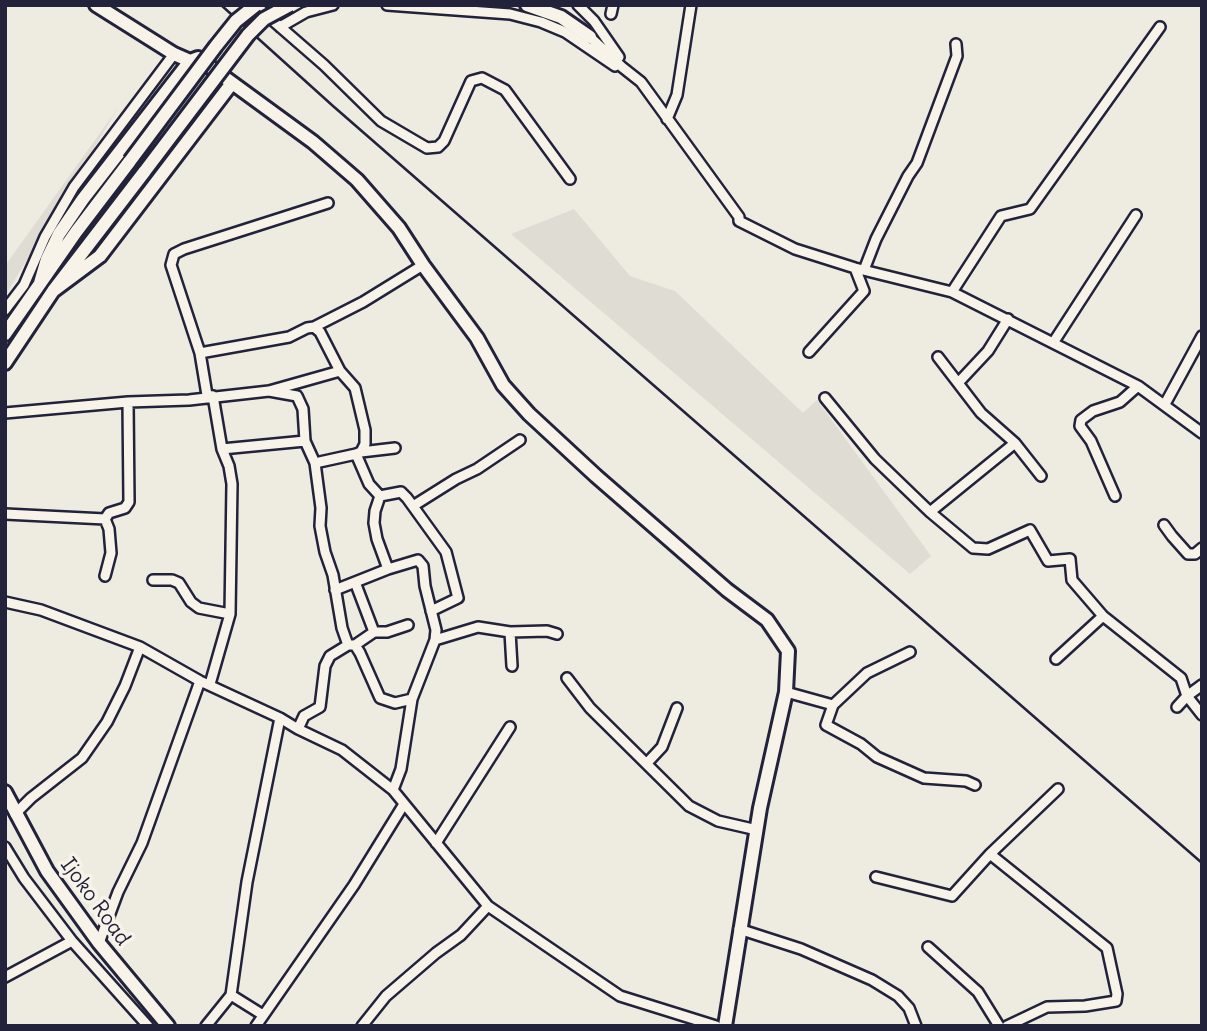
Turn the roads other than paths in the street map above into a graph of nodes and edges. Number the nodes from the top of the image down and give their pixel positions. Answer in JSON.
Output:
{"nodes":[{"id":1,"x":96,"y":5,"type":"edge"},
{"id":2,"x":256,"y":5,"type":"edge"},
{"id":3,"x":290,"y":5,"type":"edge"},
{"id":4,"x":333,"y":5,"type":"edge"},
{"id":5,"x":387,"y":5,"type":"edge"},
{"id":6,"x":527,"y":5,"type":"edge"},
{"id":7,"x":558,"y":5,"type":"edge"},
{"id":8,"x":578,"y":5,"type":"edge"},
{"id":9,"x":691,"y":5,"type":"edge"},
{"id":10,"x":280,"y":27,"type":"junction"},
{"id":11,"x":1160,"y":27,"type":"dead end"},
{"id":12,"x":590,"y":37,"type":"junction"},
{"id":13,"x":956,"y":44,"type":"dead end"},
{"id":14,"x":174,"y":54,"type":"junction"},
{"id":15,"x":190,"y":61,"type":"junction"},
{"id":16,"x":641,"y":82,"type":"junction"},
{"id":17,"x":232,"y":83,"type":"junction"},
{"id":18,"x":667,"y":119,"type":"junction"},
{"id":19,"x":570,"y":178,"type":"dead end"},
{"id":20,"x":328,"y":202,"type":"dead end"},
{"id":21,"x":1136,"y":215,"type":"dead end"},
{"id":22,"x":422,"y":265,"type":"junction"},
{"id":23,"x":860,"y":269,"type":"junction"},
{"id":24,"x":40,"y":283,"type":"junction"},
{"id":25,"x":53,"y":291,"type":"junction"},
{"id":26,"x":952,"y":292,"type":"junction"},
{"id":27,"x":5,"y":310,"type":"edge"},
{"id":28,"x":1008,"y":319,"type":"junction"},
{"id":29,"x":314,"y":327,"type":"junction"},
{"id":30,"x":5,"y":334,"type":"edge"},
{"id":31,"x":1202,"y":336,"type":"edge"},
{"id":32,"x":1053,"y":343,"type":"junction"},
{"id":33,"x":808,"y":352,"type":"dead end"},
{"id":34,"x":200,"y":353,"type":"junction"},
{"id":35,"x":938,"y":357,"type":"dead end"},
{"id":36,"x":5,"y":363,"type":"edge"},
{"id":37,"x":340,"y":371,"type":"junction"},
{"id":38,"x":960,"y":382,"type":"junction"},
{"id":39,"x":1138,"y":386,"type":"junction"},
{"id":40,"x":269,"y":391,"type":"junction"},
{"id":41,"x":213,"y":396,"type":"junction"},
{"id":42,"x":825,"y":398,"type":"dead end"},
{"id":43,"x":128,"y":402,"type":"junction"},
{"id":44,"x":1165,"y":404,"type":"junction"},
{"id":45,"x":5,"y":413,"type":"edge"},
{"id":46,"x":1202,"y":433,"type":"edge"},
{"id":47,"x":520,"y":440,"type":"dead end"},
{"id":48,"x":305,"y":441,"type":"junction"},
{"id":49,"x":1015,"y":443,"type":"junction"},
{"id":50,"x":395,"y":447,"type":"dead end"},
{"id":51,"x":222,"y":449,"type":"junction"},
{"id":52,"x":358,"y":453,"type":"junction"},
{"id":53,"x":315,"y":463,"type":"junction"},
{"id":54,"x":1041,"y":476,"type":"dead end"},
{"id":55,"x":380,"y":496,"type":"junction"},
{"id":56,"x":1115,"y":496,"type":"dead end"},
{"id":57,"x":413,"y":506,"type":"junction"},
{"id":58,"x":930,"y":512,"type":"junction"},
{"id":59,"x":5,"y":514,"type":"edge"},
{"id":60,"x":105,"y":519,"type":"junction"},
{"id":61,"x":1164,"y":525,"type":"dead end"},
{"id":62,"x":1202,"y":548,"type":"edge"},
{"id":63,"x":388,"y":569,"type":"junction"},
{"id":64,"x":105,"y":576,"type":"dead end"},
{"id":65,"x":153,"y":580,"type":"dead end"},
{"id":66,"x":355,"y":582,"type":"junction"},
{"id":67,"x":335,"y":590,"type":"junction"},
{"id":68,"x":5,"y":602,"type":"edge"},
{"id":69,"x":431,"y":611,"type":"junction"},
{"id":70,"x":230,"y":614,"type":"junction"},
{"id":71,"x":1103,"y":616,"type":"junction"},
{"id":72,"x":408,"y":625,"type":"dead end"},
{"id":73,"x":374,"y":632,"type":"junction"},
{"id":74,"x":510,"y":632,"type":"junction"},
{"id":75,"x":557,"y":634,"type":"dead end"},
{"id":76,"x":435,"y":640,"type":"junction"},
{"id":77,"x":351,"y":645,"type":"junction"},
{"id":78,"x":140,"y":647,"type":"junction"},
{"id":79,"x":910,"y":652,"type":"dead end"},
{"id":80,"x":1056,"y":659,"type":"dead end"},
{"id":81,"x":512,"y":666,"type":"dead end"},
{"id":82,"x":567,"y":678,"type":"dead end"},
{"id":83,"x":205,"y":682,"type":"junction"},
{"id":84,"x":1202,"y":685,"type":"edge"},
{"id":85,"x":786,"y":692,"type":"junction"},
{"id":86,"x":1187,"y":696,"type":"junction"},
{"id":87,"x":412,"y":699,"type":"junction"},
{"id":88,"x":832,"y":705,"type":"junction"},
{"id":89,"x":1177,"y":707,"type":"dead end"},
{"id":90,"x":677,"y":709,"type":"dead end"},
{"id":91,"x":1202,"y":715,"type":"edge"},
{"id":92,"x":280,"y":718,"type":"junction"},
{"id":93,"x":510,"y":727,"type":"dead end"},
{"id":94,"x":298,"y":729,"type":"junction"},
{"id":95,"x":647,"y":763,"type":"junction"},
{"id":96,"x":975,"y":785,"type":"dead end"},
{"id":97,"x":1058,"y":789,"type":"dead end"},
{"id":98,"x":393,"y":790,"type":"junction"},
{"id":99,"x":5,"y":792,"type":"edge"},
{"id":100,"x":404,"y":804,"type":"junction"},
{"id":101,"x":15,"y":814,"type":"junction"},
{"id":102,"x":757,"y":830,"type":"junction"},
{"id":103,"x":436,"y":843,"type":"junction"},
{"id":104,"x":5,"y":848,"type":"edge"},
{"id":105,"x":990,"y":855,"type":"junction"},
{"id":106,"x":876,"y":877,"type":"dead end"},
{"id":107,"x":488,"y":906,"type":"junction"},
{"id":108,"x":739,"y":929,"type":"junction"},
{"id":109,"x":72,"y":941,"type":"junction"},
{"id":110,"x":99,"y":943,"type":"junction"},
{"id":111,"x":928,"y":947,"type":"dead end"},
{"id":112,"x":5,"y":977,"type":"edge"},
{"id":113,"x":231,"y":995,"type":"junction"},
{"id":114,"x":263,"y":1015,"type":"junction"},
{"id":115,"x":148,"y":1026,"type":"edge"},
{"id":116,"x":168,"y":1026,"type":"edge"},
{"id":117,"x":206,"y":1026,"type":"edge"},
{"id":118,"x":256,"y":1026,"type":"edge"},
{"id":119,"x":362,"y":1026,"type":"edge"},
{"id":120,"x":716,"y":1026,"type":"edge"},
{"id":121,"x":725,"y":1026,"type":"edge"},
{"id":122,"x":916,"y":1026,"type":"edge"},
{"id":123,"x":999,"y":1026,"type":"edge"},
{"id":124,"x":1007,"y":1026,"type":"edge"}],
"edges":[{"from":1,"to":14,"type":"street"},
{"from":2,"to":10,"type":"street"},
{"from":2,"to":24,"type":"street","bridge":true},
{"from":3,"to":25,"type":"street","bridge":true},
{"from":4,"to":10,"type":"street"},
{"from":5,"to":16,"type":"street"},
{"from":6,"to":12,"type":"street"},
{"from":7,"to":12,"type":"street"},
{"from":8,"to":16,"type":"street"},
{"from":9,"to":18,"type":"street"},
{"from":10,"to":19,"type":"street"},
{"from":11,"to":26,"type":"street"},
{"from":12,"to":16,"type":"street"},
{"from":13,"to":23,"type":"street"},
{"from":14,"to":15,"type":"street"},
{"from":14,"to":27,"type":"street"},
{"from":15,"to":17,"type":"street"},
{"from":15,"to":24,"type":"street"},
{"from":16,"to":18,"type":"street"},
{"from":17,"to":22,"type":"street"},
{"from":17,"to":25,"type":"street"},
{"from":18,"to":23,"type":"street"},
{"from":20,"to":34,"type":"street"},
{"from":21,"to":32,"type":"street"},
{"from":22,"to":29,"type":"street"},
{"from":22,"to":85,"type":"street"},
{"from":23,"to":26,"type":"street"},
{"from":23,"to":33,"type":"street"},
{"from":24,"to":30,"type":"street"},
{"from":25,"to":36,"type":"street"},
{"from":26,"to":28,"type":"street"},
{"from":28,"to":32,"type":"street"},
{"from":28,"to":38,"type":"street"},
{"from":29,"to":34,"type":"street"},
{"from":29,"to":37,"type":"street"},
{"from":31,"to":44,"type":"street"},
{"from":32,"to":39,"type":"street"},
{"from":34,"to":41,"type":"street"},
{"from":35,"to":38,"type":"street"},
{"from":37,"to":40,"type":"street"},
{"from":37,"to":52,"type":"street"},
{"from":38,"to":49,"type":"street"},
{"from":39,"to":44,"type":"street"},
{"from":39,"to":56,"type":"street"},
{"from":40,"to":41,"type":"street"},
{"from":40,"to":48,"type":"street"},
{"from":41,"to":43,"type":"street"},
{"from":41,"to":51,"type":"street"},
{"from":42,"to":58,"type":"street"},
{"from":43,"to":45,"type":"street"},
{"from":43,"to":60,"type":"street"},
{"from":44,"to":46,"type":"street"},
{"from":47,"to":57,"type":"street"},
{"from":48,"to":51,"type":"street"},
{"from":48,"to":53,"type":"street"},
{"from":49,"to":54,"type":"street"},
{"from":49,"to":58,"type":"street"},
{"from":50,"to":52,"type":"street"},
{"from":51,"to":70,"type":"street"},
{"from":52,"to":53,"type":"street"},
{"from":52,"to":55,"type":"street"},
{"from":53,"to":67,"type":"street"},
{"from":55,"to":57,"type":"street"},
{"from":55,"to":63,"type":"street"},
{"from":57,"to":69,"type":"street"},
{"from":58,"to":71,"type":"street"},
{"from":59,"to":60,"type":"street"},
{"from":60,"to":64,"type":"street"},
{"from":61,"to":62,"type":"street"},
{"from":63,"to":66,"type":"street"},
{"from":63,"to":69,"type":"street"},
{"from":65,"to":70,"type":"street"},
{"from":66,"to":67,"type":"street"},
{"from":66,"to":73,"type":"street"},
{"from":67,"to":77,"type":"street"},
{"from":68,"to":78,"type":"street"},
{"from":69,"to":76,"type":"street"},
{"from":70,"to":83,"type":"street"},
{"from":71,"to":80,"type":"street"},
{"from":71,"to":86,"type":"street"},
{"from":72,"to":73,"type":"street"},
{"from":73,"to":77,"type":"street"},
{"from":74,"to":75,"type":"street"},
{"from":74,"to":76,"type":"street"},
{"from":74,"to":81,"type":"street"},
{"from":76,"to":87,"type":"street"},
{"from":77,"to":87,"type":"street"},
{"from":77,"to":94,"type":"street"},
{"from":78,"to":83,"type":"street"},
{"from":78,"to":101,"type":"street"},
{"from":79,"to":88,"type":"street"},
{"from":82,"to":95,"type":"street"},
{"from":83,"to":92,"type":"street"},
{"from":83,"to":110,"type":"street"},
{"from":84,"to":86,"type":"street"},
{"from":85,"to":88,"type":"street"},
{"from":85,"to":102,"type":"street"},
{"from":86,"to":89,"type":"street"},
{"from":86,"to":91,"type":"street"},
{"from":87,"to":98,"type":"street"},
{"from":88,"to":96,"type":"street"},
{"from":90,"to":95,"type":"street"},
{"from":92,"to":94,"type":"street"},
{"from":92,"to":113,"type":"street"},
{"from":93,"to":103,"type":"street"},
{"from":94,"to":98,"type":"street"},
{"from":95,"to":102,"type":"street"},
{"from":97,"to":105,"type":"street"},
{"from":98,"to":100,"type":"street"},
{"from":99,"to":101,"type":"street","name":"Ijoko Road"},
{"from":100,"to":103,"type":"street"},
{"from":100,"to":114,"type":"street"},
{"from":101,"to":110,"type":"street","name":"Ijoko Road"},
{"from":102,"to":108,"type":"street"},
{"from":103,"to":107,"type":"street"},
{"from":104,"to":109,"type":"street"},
{"from":105,"to":106,"type":"street"},
{"from":105,"to":124,"type":"street"},
{"from":107,"to":119,"type":"street"},
{"from":107,"to":120,"type":"street"},
{"from":108,"to":121,"type":"street"},
{"from":108,"to":122,"type":"street"},
{"from":109,"to":112,"type":"street"},
{"from":109,"to":115,"type":"street"},
{"from":110,"to":116,"type":"street","name":"Ijoko Road"},
{"from":111,"to":123,"type":"street"},
{"from":113,"to":114,"type":"street"},
{"from":113,"to":117,"type":"street"},
{"from":114,"to":118,"type":"street"}]}
